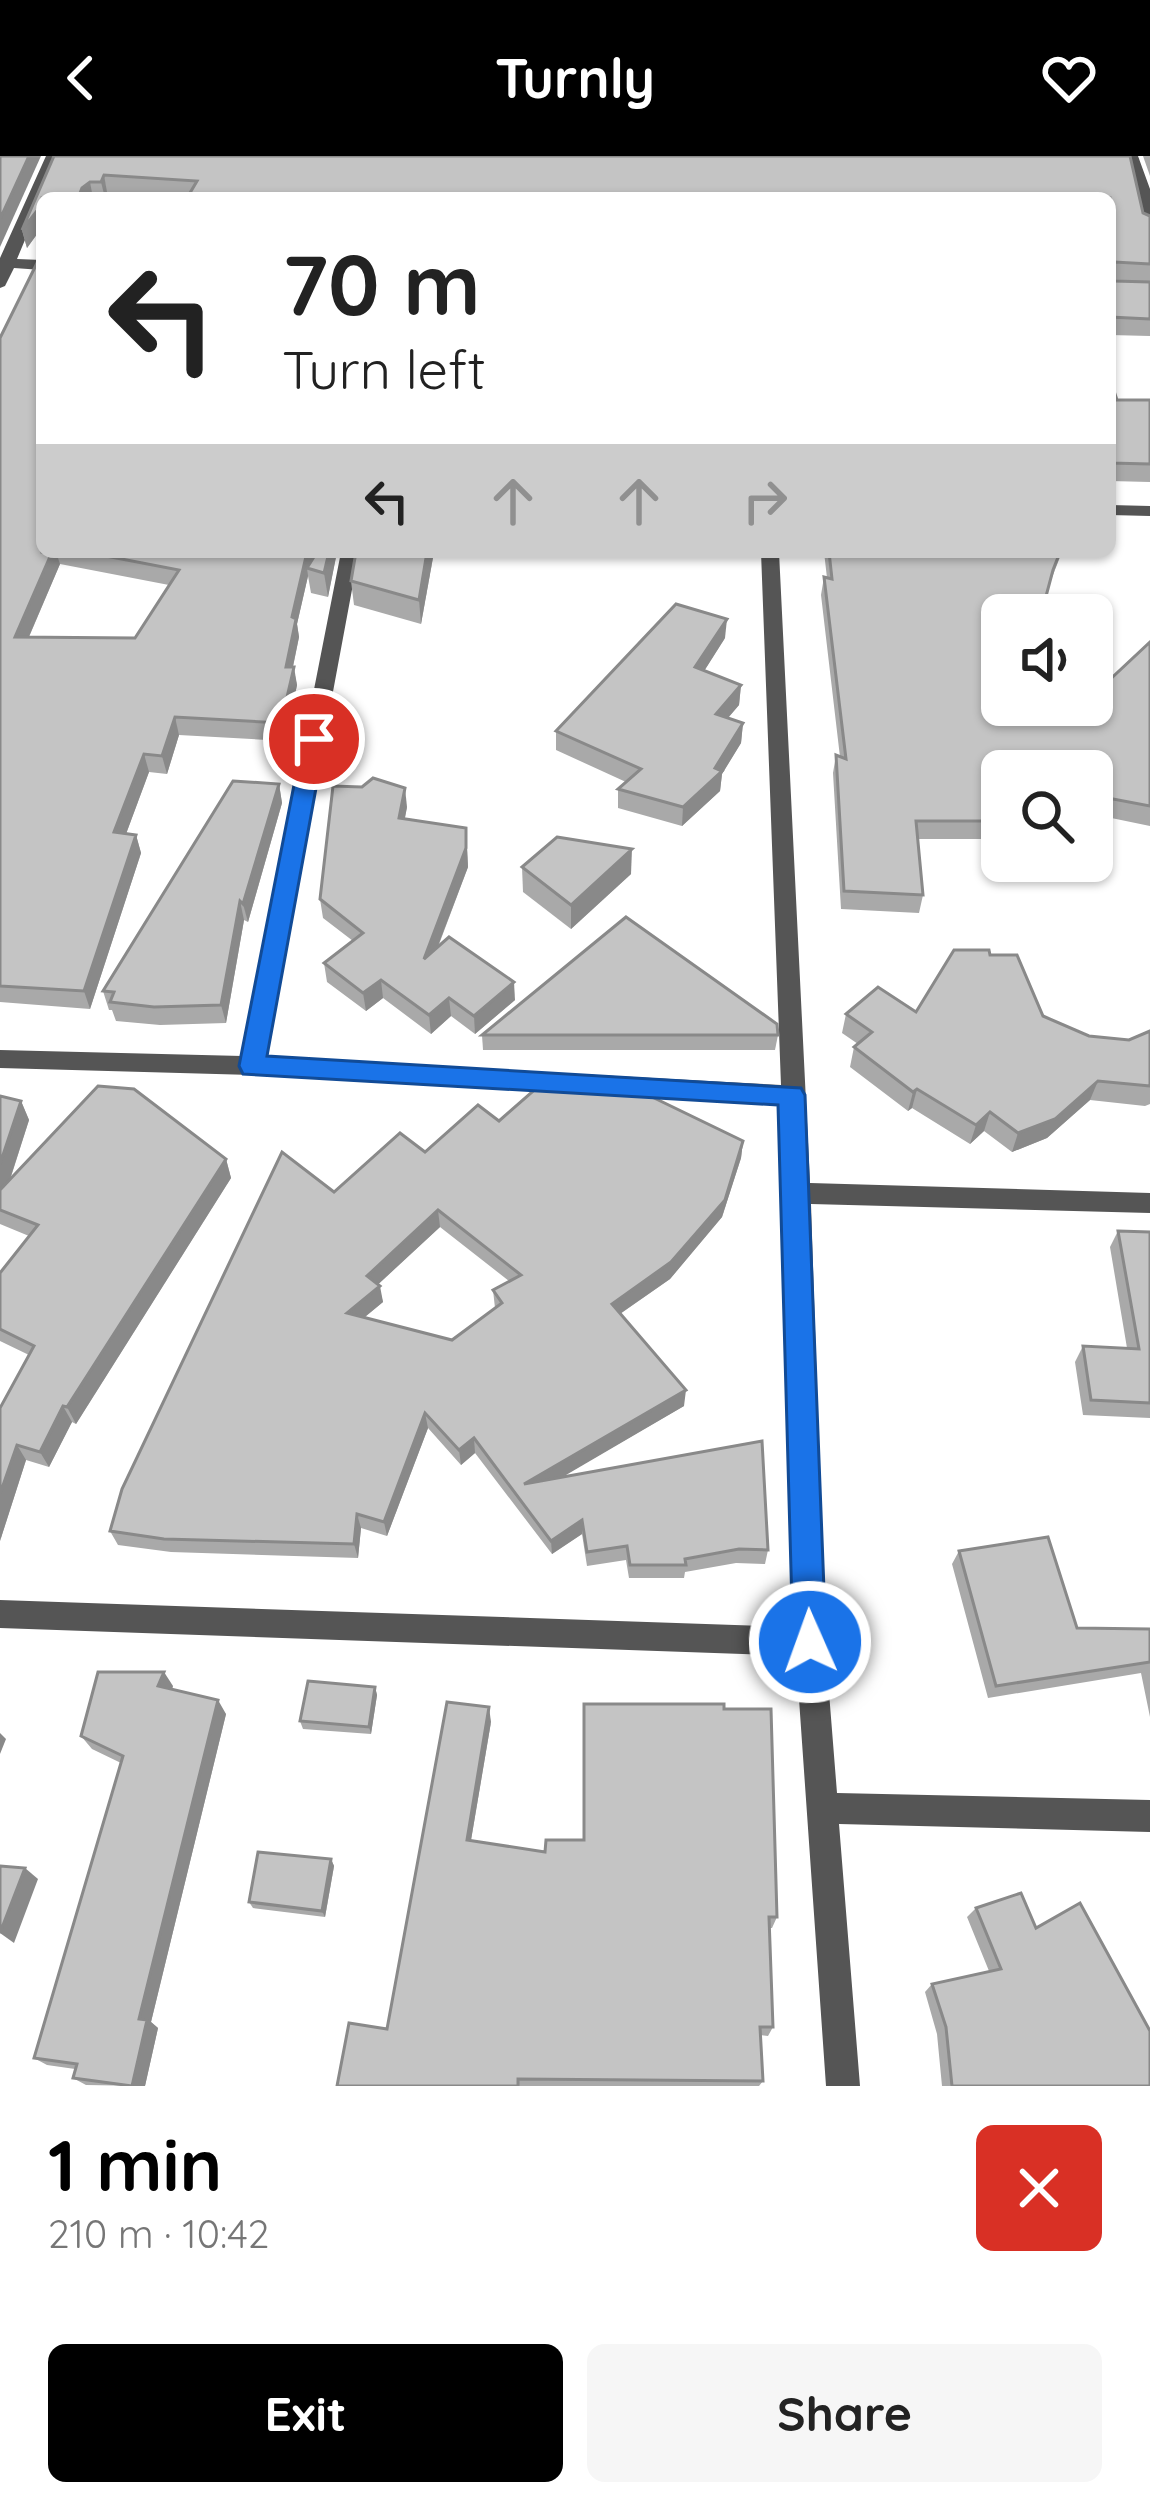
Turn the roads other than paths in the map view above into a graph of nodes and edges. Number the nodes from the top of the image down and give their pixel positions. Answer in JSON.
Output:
{"nodes":[{"id":1,"x":52,"y":156,"type":"edge"},
{"id":2,"x":1131,"y":156,"type":"edge"},
{"id":3,"x":36,"y":192,"type":"edge"},
{"id":4,"x":36,"y":192,"type":"edge"},
{"id":5,"x":1150,"y":230,"type":"edge"},
{"id":6,"x":5,"y":263,"type":"edge"},
{"id":7,"x":36,"y":265,"type":"edge"},
{"id":8,"x":0,"y":283,"type":"edge"},
{"id":9,"x":1116,"y":510,"type":"edge"},
{"id":10,"x":1150,"y":511,"type":"edge"},
{"id":11,"x":349,"y":558,"type":"edge"},
{"id":12,"x":770,"y":558,"type":"edge"},
{"id":13,"x":0,"y":1059,"type":"edge"},
{"id":14,"x":252,"y":1066,"type":"junction"},
{"id":15,"x":792,"y":1095,"type":"junction"},
{"id":16,"x":797,"y":1193,"type":"junction"},
{"id":17,"x":1150,"y":1203,"type":"edge"},
{"id":18,"x":0,"y":1614,"type":"edge"},
{"id":19,"x":810,"y":1642,"type":"junction"},
{"id":20,"x":824,"y":1808,"type":"junction"},
{"id":21,"x":1150,"y":1816,"type":"edge"},
{"id":22,"x":843,"y":2086,"type":"edge"}],
"edges":[{"from":1,"to":4,"type":"street"},
{"from":2,"to":5,"type":"street"},
{"from":3,"to":6,"type":"street"},
{"from":6,"to":7,"type":"street"},
{"from":6,"to":8,"type":"street"},
{"from":9,"to":10,"type":"street"},
{"from":11,"to":14,"type":"street"},
{"from":12,"to":15,"type":"street"},
{"from":13,"to":14,"type":"street"},
{"from":14,"to":15,"type":"street"},
{"from":15,"to":16,"type":"street"},
{"from":16,"to":17,"type":"street"},
{"from":16,"to":19,"type":"street"},
{"from":18,"to":19,"type":"street"},
{"from":19,"to":20,"type":"street"},
{"from":20,"to":21,"type":"street"},
{"from":20,"to":22,"type":"street"}]}
